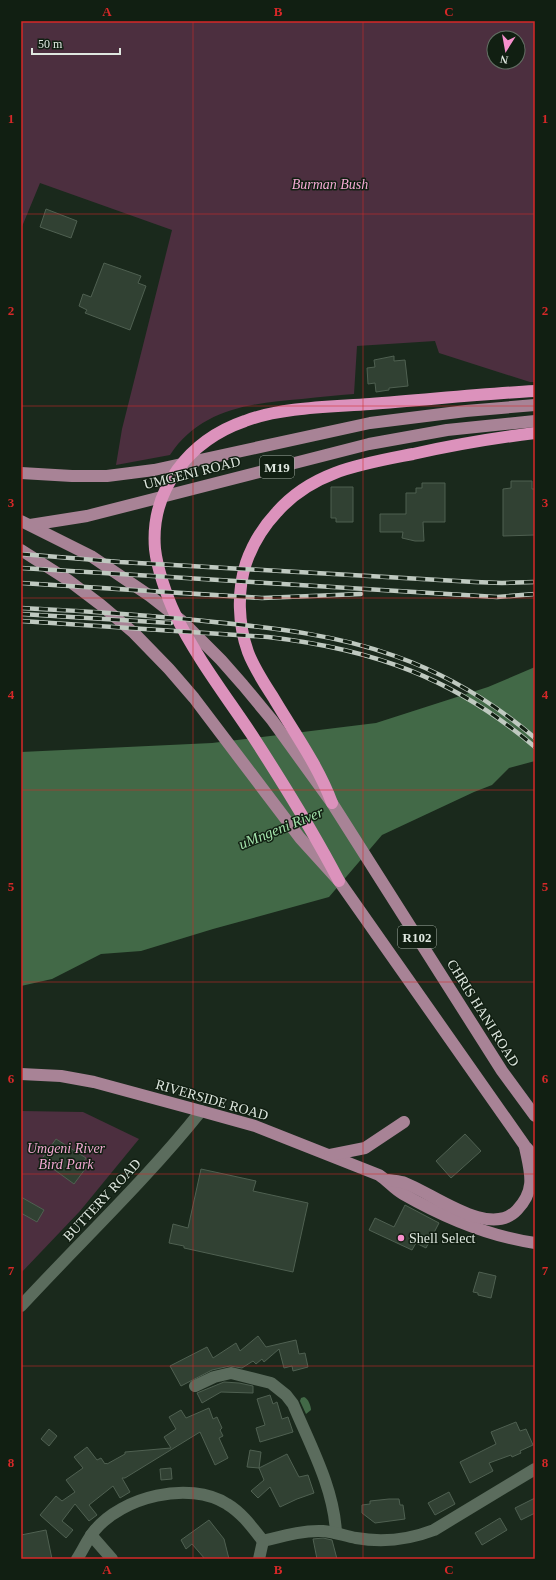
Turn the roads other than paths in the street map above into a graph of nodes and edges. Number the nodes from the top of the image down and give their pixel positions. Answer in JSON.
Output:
{"nodes":[{"id":1,"x":535,"y":391,"type":"edge"},
{"id":2,"x":535,"y":405,"type":"edge"},
{"id":3,"x":535,"y":421,"type":"edge"},
{"id":4,"x":535,"y":433,"type":"edge"},
{"id":5,"x":21,"y":473,"type":"edge"},
{"id":6,"x":21,"y":521,"type":"edge"},
{"id":7,"x":21,"y":525,"type":"edge"},
{"id":8,"x":21,"y":550,"type":"edge"},
{"id":9,"x":332,"y":803,"type":"junction"},
{"id":10,"x":339,"y":880,"type":"junction"},
{"id":11,"x":21,"y":1074,"type":"edge"},
{"id":12,"x":201,"y":1111,"type":"junction"},
{"id":13,"x":535,"y":1116,"type":"edge"},
{"id":14,"x":404,"y":1122,"type":"dead end"},
{"id":15,"x":525,"y":1146,"type":"junction"},
{"id":16,"x":330,"y":1155,"type":"junction"},
{"id":17,"x":535,"y":1157,"type":"edge"},
{"id":18,"x":388,"y":1180,"type":"junction"},
{"id":19,"x":532,"y":1196,"type":"edge"},
{"id":20,"x":535,"y":1243,"type":"edge"},
{"id":21,"x":21,"y":1306,"type":"edge"},
{"id":22,"x":194,"y":1386,"type":"dead end"},
{"id":23,"x":535,"y":1469,"type":"edge"},
{"id":24,"x":336,"y":1533,"type":"junction"},
{"id":25,"x":91,"y":1535,"type":"junction"},
{"id":26,"x":263,"y":1541,"type":"junction"},
{"id":27,"x":77,"y":1559,"type":"edge"},
{"id":28,"x":112,"y":1559,"type":"edge"},
{"id":29,"x":258,"y":1559,"type":"edge"}],
"edges":[{"from":1,"to":10,"type":"highway"},
{"from":2,"to":5,"type":"main road","name":"UMGENI ROAD","number":"M19"},
{"from":3,"to":7,"type":"main road","name":"UMGENI ROAD","number":"M19"},
{"from":4,"to":9,"type":"highway"},
{"from":6,"to":9,"type":"main road","name":"CHRIS HANI ROAD"},
{"from":8,"to":10,"type":"main road"},
{"from":9,"to":13,"type":"main road","name":"CHRIS HANI ROAD","number":"R102"},
{"from":10,"to":15,"type":"main road","number":"R102"},
{"from":11,"to":12,"type":"main road","name":"RIVERSIDE ROAD"},
{"from":12,"to":16,"type":"main road","name":"RIVERSIDE ROAD"},
{"from":12,"to":21,"type":"street","name":"BUTTERY ROAD"},
{"from":14,"to":16,"type":"main road"},
{"from":15,"to":17,"type":"main road","number":"R102"},
{"from":15,"to":19,"type":"main road","name":"RIVERSIDE ROAD"},
{"from":16,"to":18,"type":"main road","name":"RIVERSIDE ROAD"},
{"from":18,"to":19,"type":"main road","name":"RIVERSIDE ROAD"},
{"from":18,"to":20,"type":"main road","name":"RIVERSIDE ROAD"},
{"from":22,"to":24,"type":"street"},
{"from":23,"to":24,"type":"street"},
{"from":24,"to":26,"type":"street"},
{"from":25,"to":26,"type":"street"},
{"from":25,"to":27,"type":"street"},
{"from":25,"to":28,"type":"street"},
{"from":26,"to":29,"type":"street"}]}
